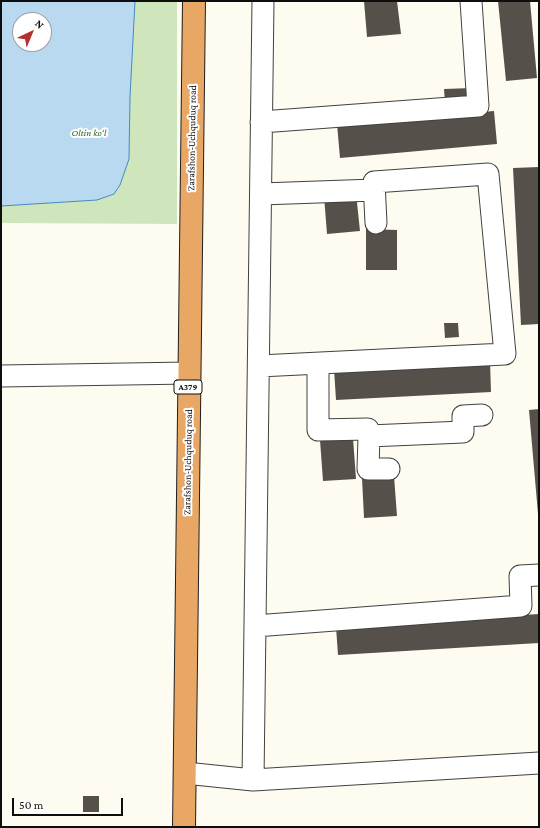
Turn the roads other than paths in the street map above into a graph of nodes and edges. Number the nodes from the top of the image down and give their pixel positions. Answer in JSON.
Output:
{"nodes":[{"id":1,"x":194,"y":1,"type":"edge"},
{"id":2,"x":263,"y":1,"type":"edge"},
{"id":3,"x":471,"y":1,"type":"edge"},
{"id":4,"x":261,"y":122,"type":"junction"},
{"id":5,"x":375,"y":190,"type":"junction"},
{"id":6,"x":261,"y":194,"type":"junction"},
{"id":7,"x":376,"y":223,"type":"dead end"},
{"id":8,"x":318,"y":364,"type":"junction"},
{"id":9,"x":259,"y":366,"type":"junction"},
{"id":10,"x":188,"y":373,"type":"junction"},
{"id":11,"x":1,"y":376,"type":"edge"},
{"id":12,"x":482,"y":415,"type":"dead end"},
{"id":13,"x":369,"y":436,"type":"junction"},
{"id":14,"x":389,"y":469,"type":"dead end"},
{"id":15,"x":539,"y":575,"type":"edge"},
{"id":16,"x":256,"y":626,"type":"junction"},
{"id":17,"x":539,"y":763,"type":"edge"},
{"id":18,"x":185,"y":774,"type":"junction"},
{"id":19,"x":253,"y":780,"type":"junction"},
{"id":20,"x":184,"y":827,"type":"edge"}],
"edges":[{"from":1,"to":10,"type":"highway","name":"Zarafshon-Uchquduq road","number":"A379"},
{"from":2,"to":4,"type":"street"},
{"from":3,"to":4,"type":"street"},
{"from":4,"to":6,"type":"street"},
{"from":5,"to":6,"type":"street"},
{"from":5,"to":7,"type":"street"},
{"from":5,"to":8,"type":"street"},
{"from":6,"to":9,"type":"street"},
{"from":8,"to":9,"type":"street"},
{"from":8,"to":13,"type":"street"},
{"from":9,"to":16,"type":"street"},
{"from":10,"to":11,"type":"street"},
{"from":10,"to":18,"type":"highway","name":"Zarafshon-Uchquduq road","number":"A379"},
{"from":12,"to":13,"type":"street"},
{"from":13,"to":14,"type":"street"},
{"from":15,"to":16,"type":"street"},
{"from":16,"to":19,"type":"street"},
{"from":17,"to":19,"type":"street"},
{"from":18,"to":19,"type":"street"},
{"from":18,"to":20,"type":"highway","name":"Zarafshon-Uchquduq road","number":"A379"}]}
